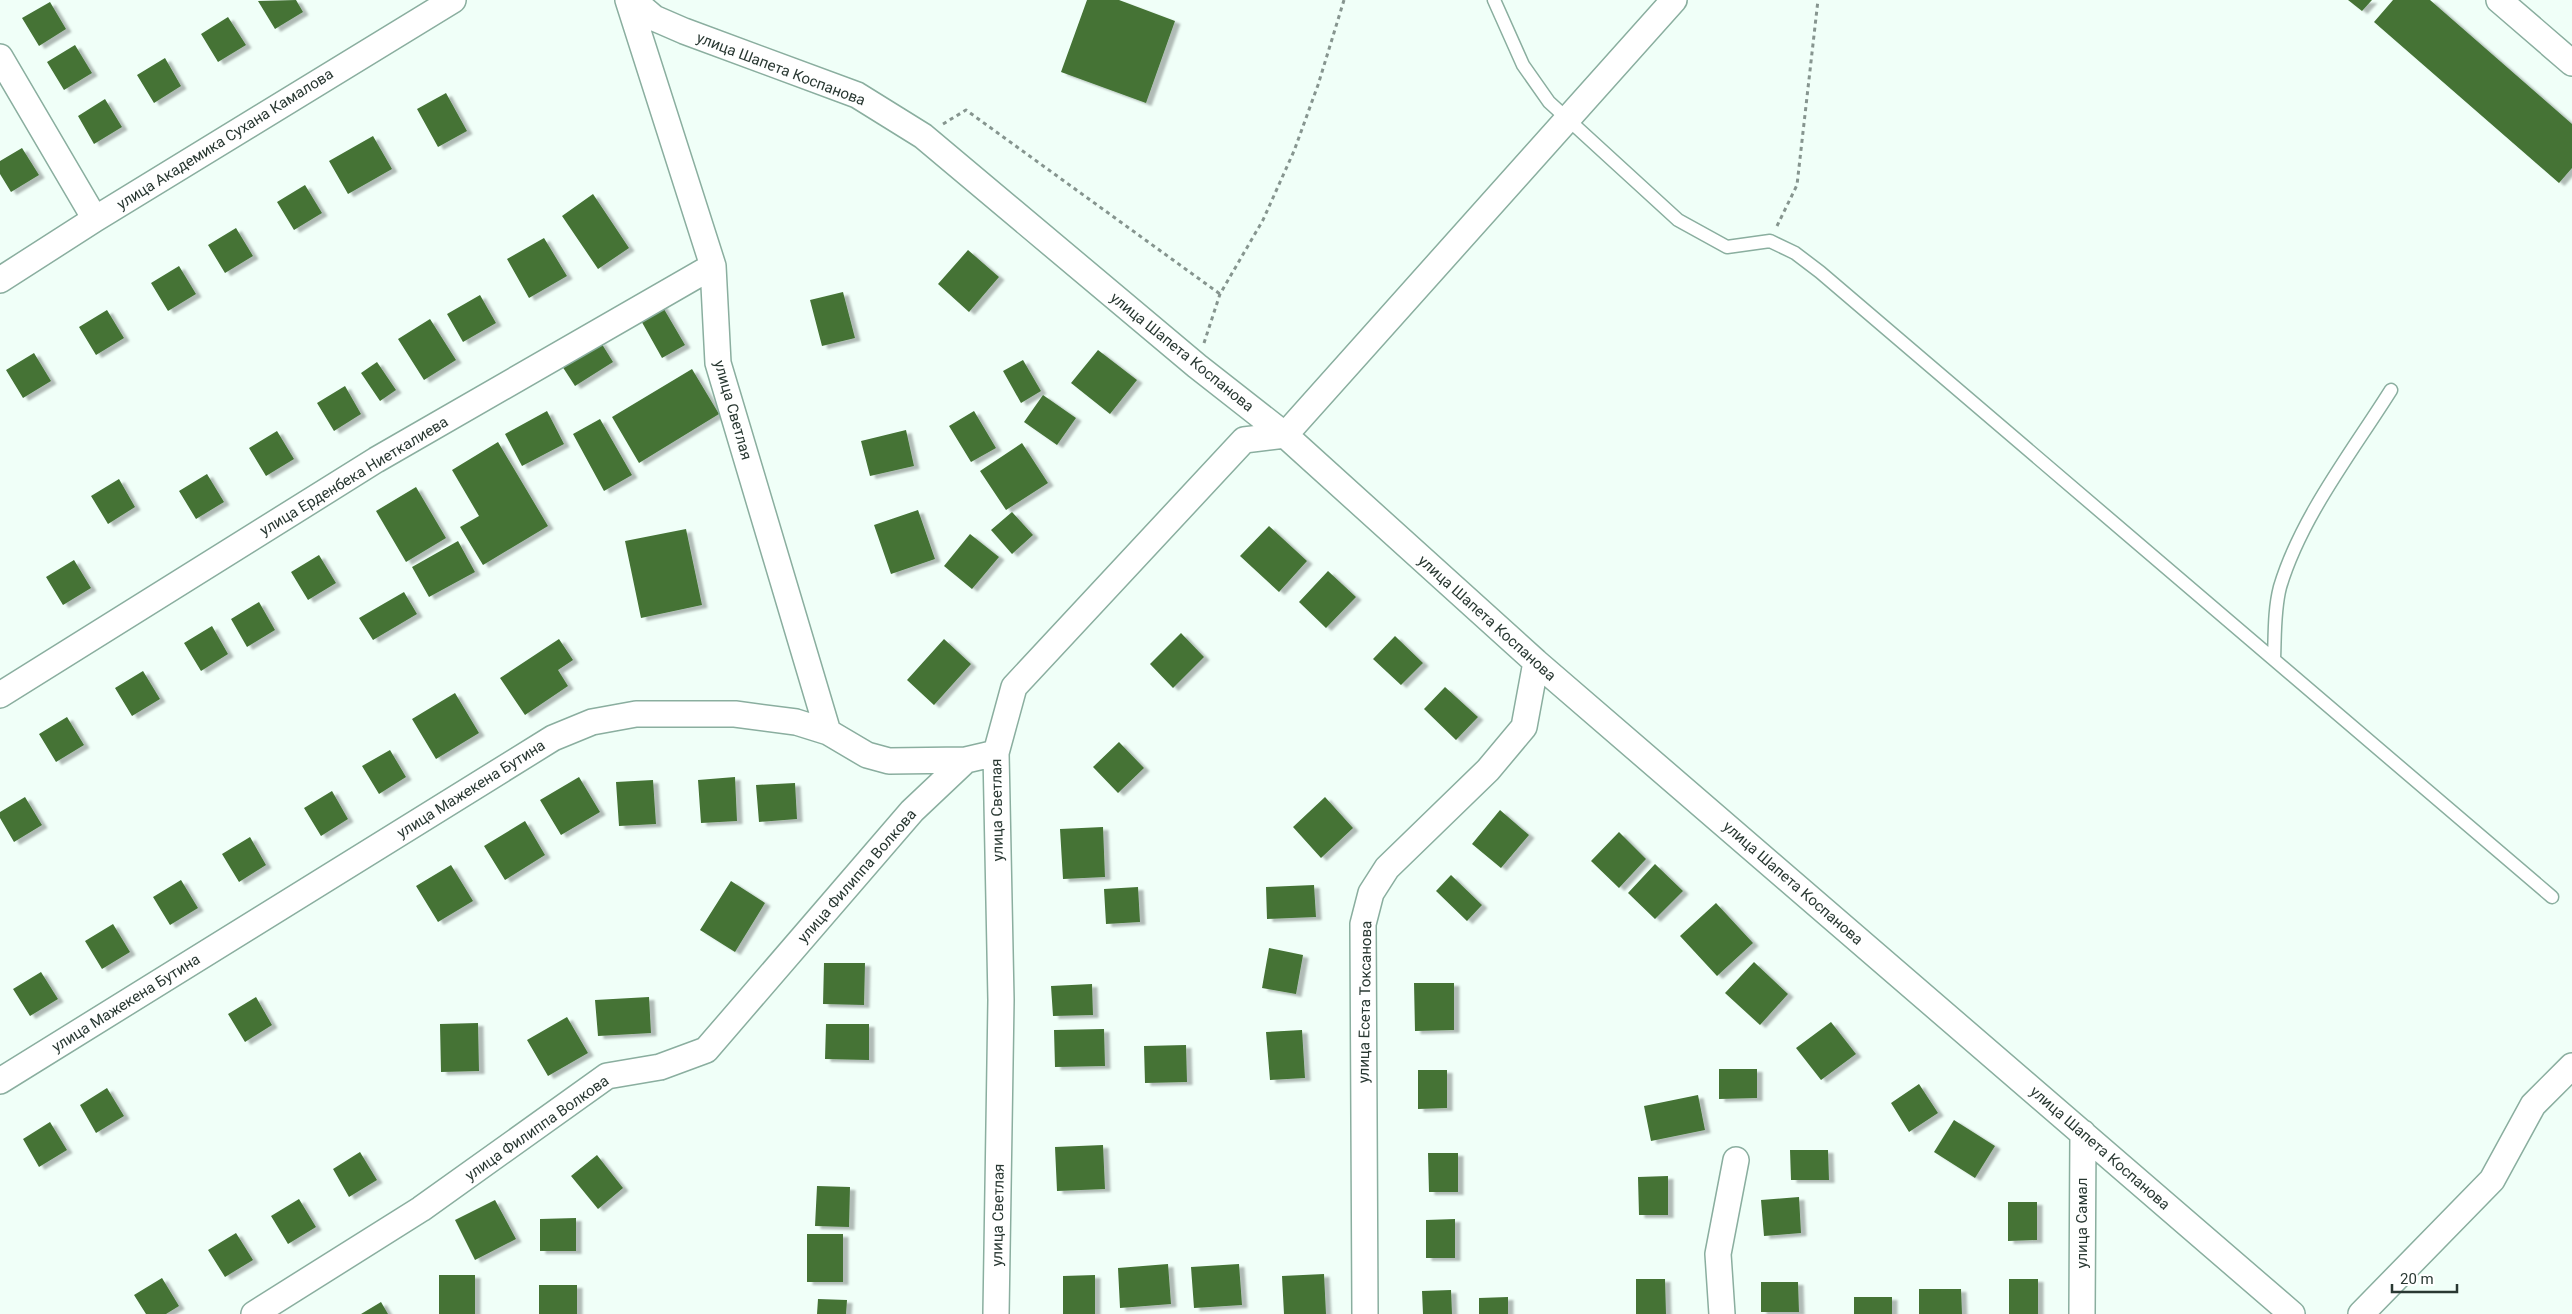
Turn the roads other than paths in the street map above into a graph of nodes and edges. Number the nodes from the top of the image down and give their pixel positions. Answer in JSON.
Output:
{"nodes":[{"id":1,"x":453,"y":0,"type":"edge"},
{"id":2,"x":628,"y":0,"type":"edge"},
{"id":3,"x":633,"y":0,"type":"edge"},
{"id":4,"x":1494,"y":0,"type":"edge"},
{"id":5,"x":1674,"y":0,"type":"edge"},
{"id":6,"x":2499,"y":0,"type":"edge"},
{"id":7,"x":0,"y":57,"type":"edge"},
{"id":8,"x":2570,"y":58,"type":"edge"},
{"id":9,"x":1568,"y":120,"type":"junction"},
{"id":10,"x":95,"y":219,"type":"junction"},
{"id":11,"x":713,"y":266,"type":"junction"},
{"id":12,"x":0,"y":280,"type":"edge"},
{"id":13,"x":2391,"y":390,"type":"dead end"},
{"id":14,"x":1285,"y":435,"type":"junction"},
{"id":15,"x":2274,"y":659,"type":"junction"},
{"id":16,"x":1536,"y":662,"type":"junction"},
{"id":17,"x":0,"y":695,"type":"edge"},
{"id":18,"x":828,"y":732,"type":"junction"},
{"id":19,"x":996,"y":753,"type":"junction"},
{"id":20,"x":966,"y":760,"type":"junction"},
{"id":21,"x":2552,"y":897,"type":"dead end"},
{"id":22,"x":2572,"y":1066,"type":"edge"},
{"id":23,"x":0,"y":1081,"type":"edge"},
{"id":24,"x":2083,"y":1133,"type":"junction"},
{"id":25,"x":1736,"y":1160,"type":"dead end"},
{"id":26,"x":254,"y":1314,"type":"edge"},
{"id":27,"x":996,"y":1314,"type":"edge"},
{"id":28,"x":1365,"y":1314,"type":"edge"},
{"id":29,"x":1722,"y":1314,"type":"edge"},
{"id":30,"x":2082,"y":1314,"type":"edge"},
{"id":31,"x":2292,"y":1314,"type":"edge"},
{"id":32,"x":2361,"y":1314,"type":"edge"}],
"edges":[{"from":1,"to":10,"type":"street","name":"улица Академика Сухана Камалова"},
{"from":2,"to":11,"type":"street","name":"улица Светлая"},
{"from":3,"to":14,"type":"street","name":"улица Шапета Коспанова"},
{"from":4,"to":9,"type":"lane"},
{"from":5,"to":9,"type":"street"},
{"from":6,"to":8,"type":"street"},
{"from":7,"to":10,"type":"street"},
{"from":9,"to":14,"type":"street"},
{"from":9,"to":15,"type":"lane"},
{"from":10,"to":12,"type":"street","name":"улица Академика Сухана Камалова"},
{"from":11,"to":17,"type":"street","name":"улица Ерденбека Ниеткалиева"},
{"from":11,"to":18,"type":"street","name":"улица Светлая"},
{"from":13,"to":15,"type":"lane"},
{"from":14,"to":16,"type":"street","name":"улица Шапета Коспанова"},
{"from":14,"to":19,"type":"street","name":"улица Светлая"},
{"from":15,"to":21,"type":"lane"},
{"from":16,"to":24,"type":"street","name":"улица Шапета Коспанова"},
{"from":16,"to":28,"type":"street","name":"улица Есета Токсанова"},
{"from":18,"to":20,"type":"street","name":"улица Мажекена Бутина"},
{"from":18,"to":23,"type":"street","name":"улица Мажекена Бутина"},
{"from":19,"to":20,"type":"street","name":"улица Мажекена Бутина"},
{"from":19,"to":27,"type":"street","name":"улица Светлая"},
{"from":20,"to":26,"type":"street","name":"улица Филиппа Волкова"},
{"from":22,"to":32,"type":"street"},
{"from":24,"to":30,"type":"street","name":"улица Самал"},
{"from":24,"to":31,"type":"street","name":"улица Шапета Коспанова"},
{"from":25,"to":29,"type":"street"}]}
